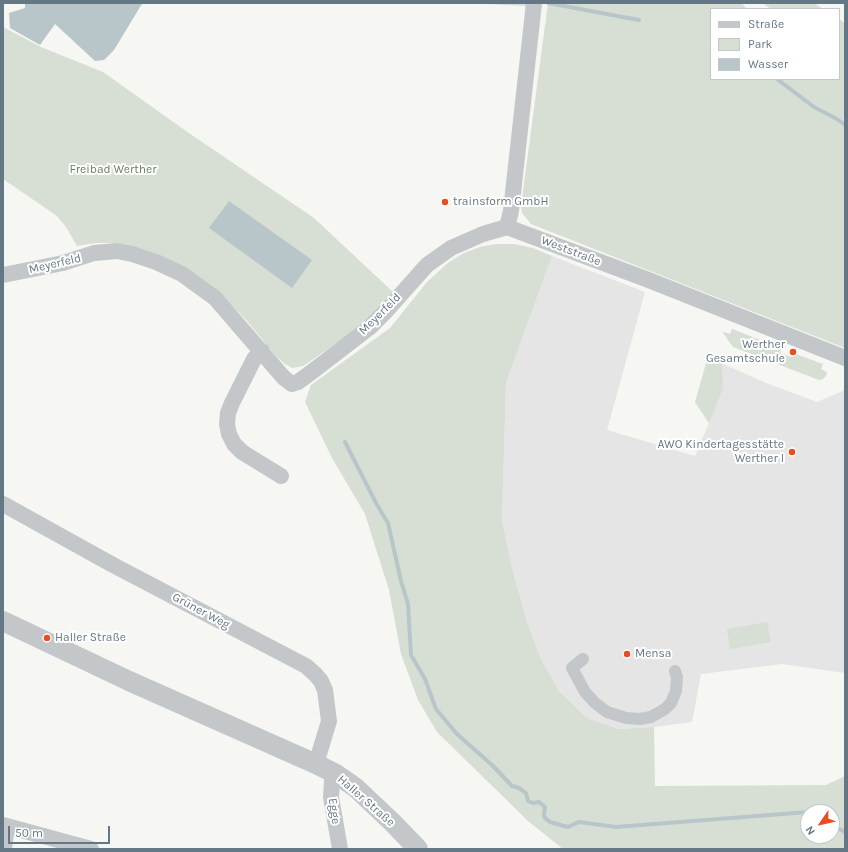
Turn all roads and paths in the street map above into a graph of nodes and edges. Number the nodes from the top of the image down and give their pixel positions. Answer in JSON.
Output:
{"nodes":[{"id":1,"x":534,"y":3,"type":"edge"},
{"id":2,"x":508,"y":227,"type":"junction"},
{"id":3,"x":3,"y":275,"type":"edge"},
{"id":4,"x":262,"y":351,"type":"junction"},
{"id":5,"x":845,"y":358,"type":"edge"},
{"id":6,"x":281,"y":476,"type":"dead end"},
{"id":7,"x":3,"y":504,"type":"edge"},
{"id":8,"x":3,"y":621,"type":"edge"},
{"id":9,"x":583,"y":659,"type":"dead end"},
{"id":10,"x":675,"y":670,"type":"dead end"},
{"id":11,"x":316,"y":764,"type":"junction"},
{"id":12,"x":336,"y":774,"type":"junction"},
{"id":13,"x":5,"y":826,"type":"edge"},
{"id":14,"x":335,"y":846,"type":"edge"},
{"id":15,"x":4,"y":849,"type":"edge"},
{"id":16,"x":91,"y":849,"type":"edge"},
{"id":17,"x":418,"y":849,"type":"edge"}],
"edges":[{"from":1,"to":2,"type":"street"},
{"from":2,"to":4,"type":"street","name":"Meyerfeld"},
{"from":2,"to":5,"type":"street","name":"Weststraße"},
{"from":3,"to":4,"type":"street","name":"Meyerfeld"},
{"from":4,"to":6,"type":"street"},
{"from":7,"to":11,"type":"street","name":"Grüner Weg"},
{"from":8,"to":11,"type":"street","name":"Haller Straße"},
{"from":9,"to":10,"type":"street"},
{"from":11,"to":12,"type":"street","name":"Haller Straße"},
{"from":12,"to":14,"type":"street","name":"Egge"},
{"from":12,"to":17,"type":"street","name":"Haller Straße"},
{"from":13,"to":15,"type":"street"},
{"from":13,"to":16,"type":"street"}]}
